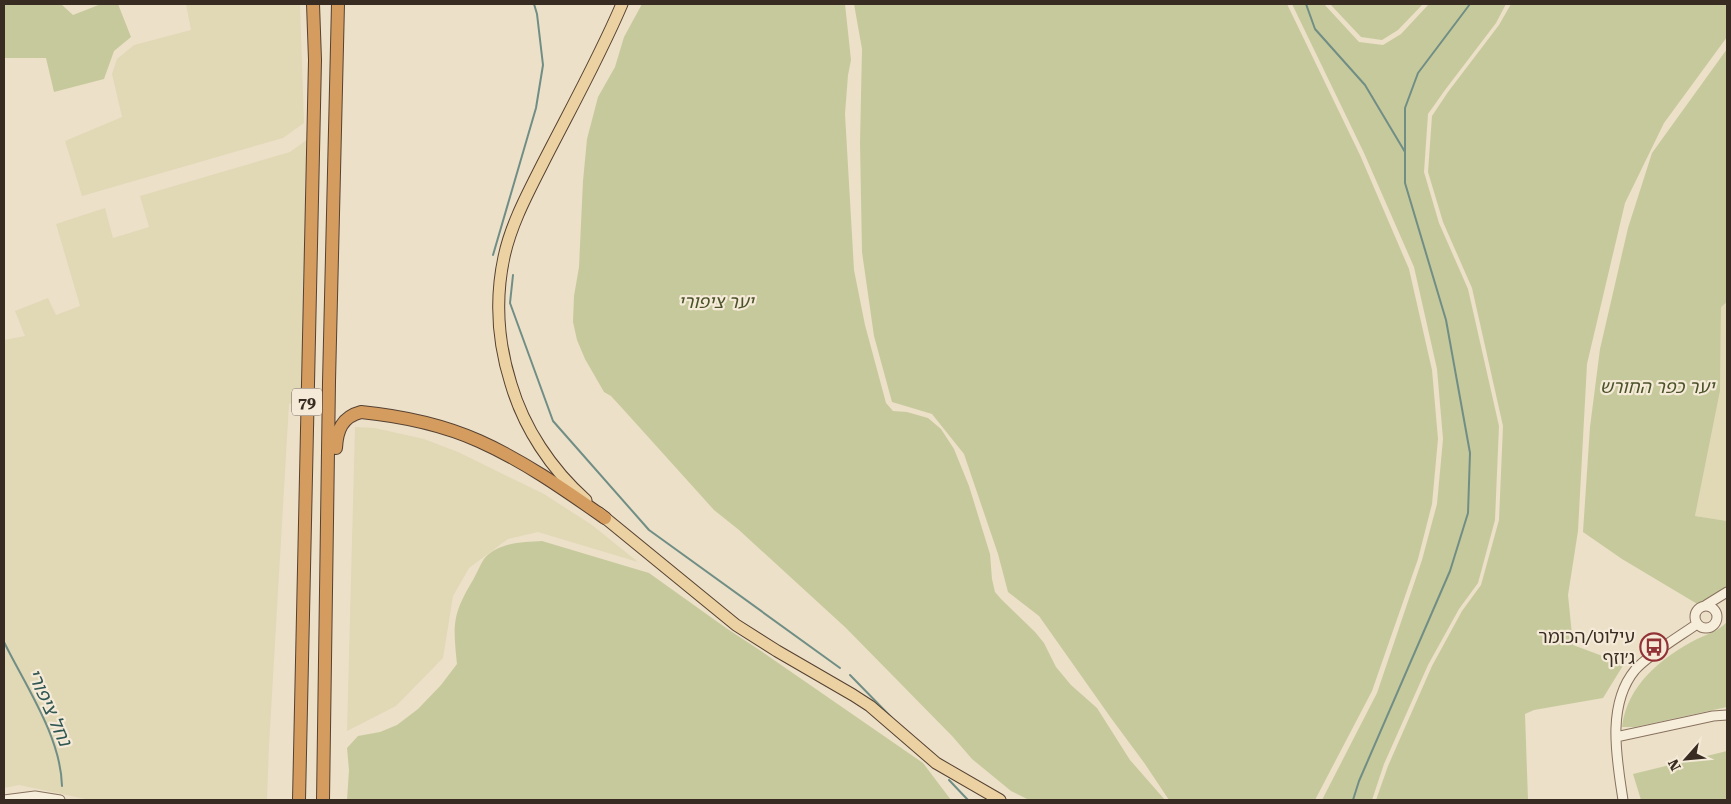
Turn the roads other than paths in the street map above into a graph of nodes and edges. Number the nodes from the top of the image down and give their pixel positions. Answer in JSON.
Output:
{"nodes":[{"id":1,"x":313,"y":4,"type":"edge"},
{"id":2,"x":338,"y":4,"type":"edge"},
{"id":3,"x":622,"y":4,"type":"edge"},
{"id":4,"x":606,"y":518,"type":"junction"},
{"id":5,"x":327,"y":566,"type":"junction"},
{"id":6,"x":1727,"y":592,"type":"edge"},
{"id":7,"x":1727,"y":599,"type":"edge"},
{"id":8,"x":1706,"y":605,"type":"junction"},
{"id":9,"x":1717,"y":614,"type":"junction"},
{"id":10,"x":1697,"y":624,"type":"junction"},
{"id":11,"x":1727,"y":715,"type":"edge"},
{"id":12,"x":1616,"y":737,"type":"junction"},
{"id":13,"x":4,"y":800,"type":"edge"},
{"id":14,"x":60,"y":800,"type":"edge"},
{"id":15,"x":299,"y":800,"type":"edge"},
{"id":16,"x":323,"y":800,"type":"edge"},
{"id":17,"x":1000,"y":800,"type":"edge"},
{"id":18,"x":1623,"y":800,"type":"edge"}],
"edges":[{"from":1,"to":15,"type":"highway","number":"79"},
{"from":2,"to":5,"type":"highway","number":"79"},
{"from":3,"to":4,"type":"main road"},
{"from":4,"to":5,"type":"highway"},
{"from":4,"to":17,"type":"main road"},
{"from":5,"to":16,"type":"highway","number":"79"},
{"from":6,"to":8,"type":"street"},
{"from":7,"to":9,"type":"street"},
{"from":8,"to":9,"type":"street"},
{"from":8,"to":10,"type":"street"},
{"from":9,"to":10,"type":"street"},
{"from":10,"to":12,"type":"street"},
{"from":11,"to":12,"type":"street"},
{"from":12,"to":18,"type":"street"},
{"from":13,"to":14,"type":"street"}]}
